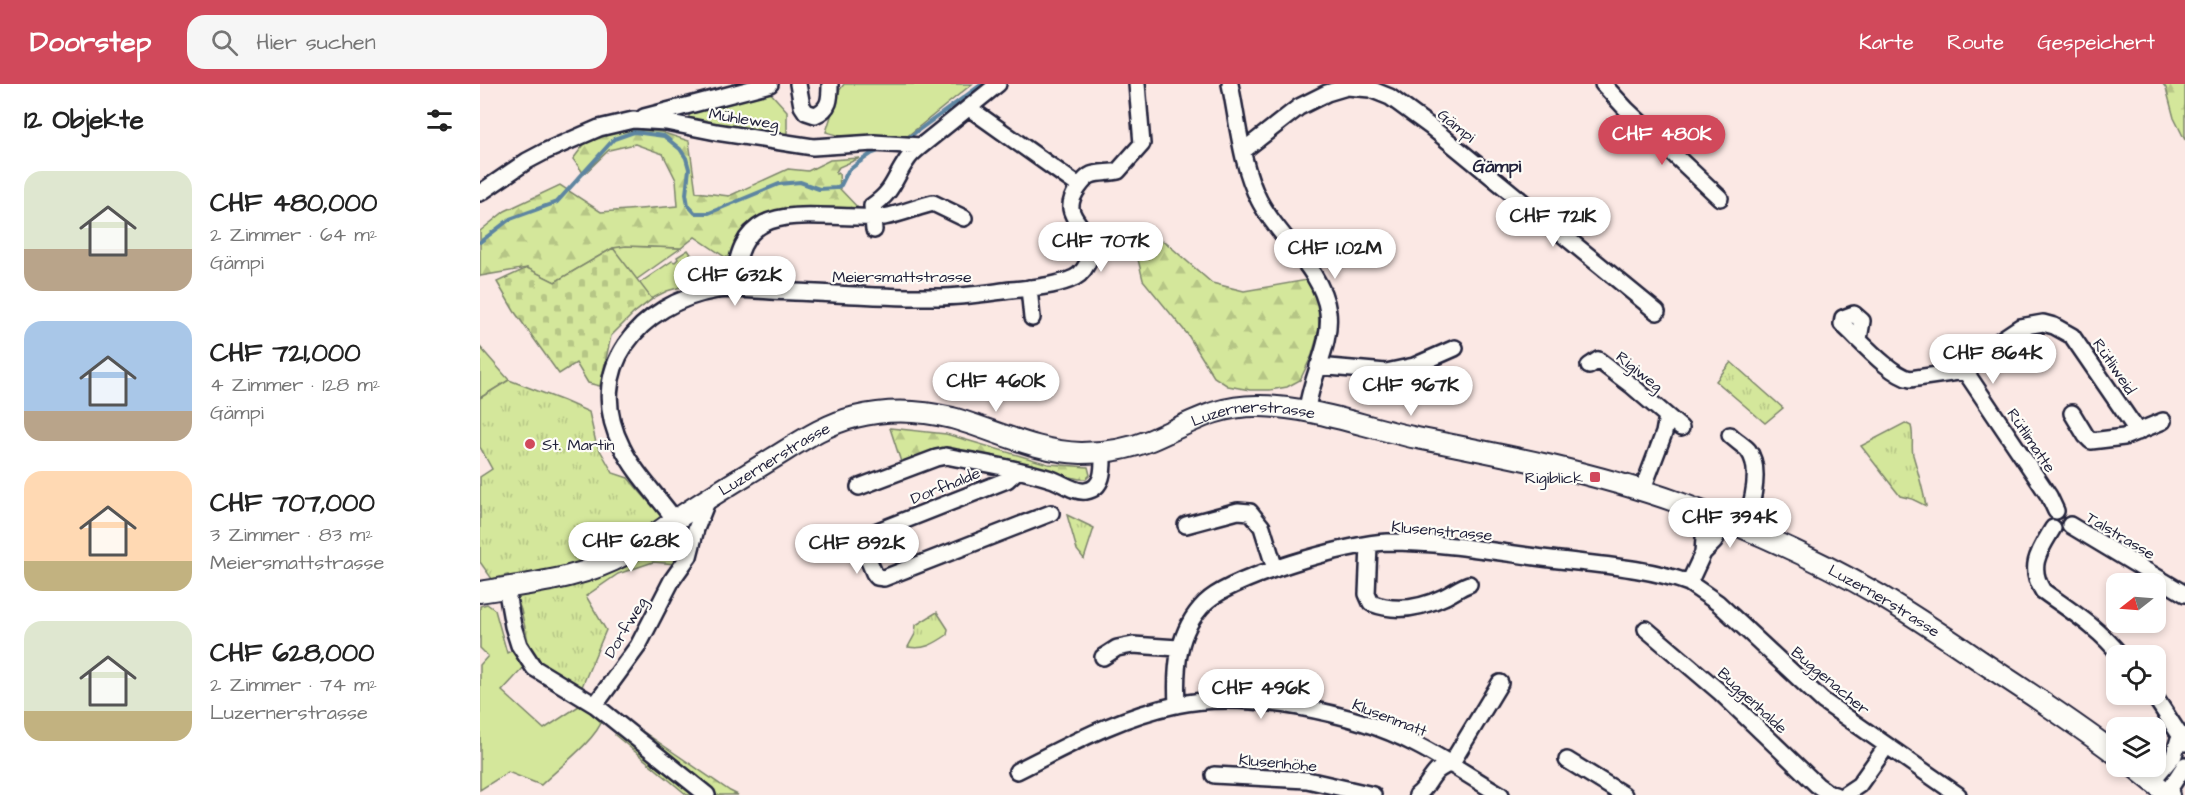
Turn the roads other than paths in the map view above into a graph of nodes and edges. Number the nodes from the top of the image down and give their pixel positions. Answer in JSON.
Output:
{"nodes":[{"id":1,"x":726,"y":84,"type":"edge"},
{"id":2,"x":770,"y":84,"type":"edge"},
{"id":3,"x":798,"y":84,"type":"edge"},
{"id":4,"x":830,"y":84,"type":"edge"},
{"id":5,"x":1137,"y":84,"type":"edge"},
{"id":6,"x":1230,"y":84,"type":"edge"},
{"id":7,"x":1603,"y":84,"type":"edge"},
{"id":8,"x":995,"y":91,"type":"edge"},
{"id":9,"x":712,"y":99,"type":"junction"},
{"id":10,"x":969,"y":108,"type":"junction"},
{"id":11,"x":633,"y":120,"type":"junction"},
{"id":12,"x":915,"y":145,"type":"junction"},
{"id":13,"x":1243,"y":151,"type":"junction"},
{"id":14,"x":1079,"y":186,"type":"junction"},
{"id":15,"x":480,"y":193,"type":"edge"},
{"id":16,"x":1720,"y":198,"type":"dead end"},
{"id":17,"x":964,"y":218,"type":"dead end"},
{"id":18,"x":873,"y":223,"type":"junction"},
{"id":19,"x":1029,"y":288,"type":"junction"},
{"id":20,"x":734,"y":290,"type":"junction"},
{"id":21,"x":1657,"y":312,"type":"dead end"},
{"id":22,"x":1032,"y":318,"type":"dead end"},
{"id":23,"x":1859,"y":339,"type":"dead end"},
{"id":24,"x":1455,"y":348,"type":"dead end"},
{"id":25,"x":1318,"y":366,"type":"junction"},
{"id":26,"x":1589,"y":366,"type":"dead end"},
{"id":27,"x":1965,"y":371,"type":"junction"},
{"id":28,"x":1307,"y":411,"type":"junction"},
{"id":29,"x":2072,"y":413,"type":"dead end"},
{"id":30,"x":1667,"y":416,"type":"junction"},
{"id":31,"x":2163,"y":421,"type":"dead end"},
{"id":32,"x":1681,"y":428,"type":"dead end"},
{"id":33,"x":2138,"y":432,"type":"junction"},
{"id":34,"x":1730,"y":435,"type":"dead end"},
{"id":35,"x":1103,"y":452,"type":"junction"},
{"id":36,"x":1017,"y":471,"type":"junction"},
{"id":37,"x":859,"y":487,"type":"dead end"},
{"id":38,"x":1642,"y":491,"type":"junction"},
{"id":39,"x":708,"y":499,"type":"junction"},
{"id":40,"x":2056,"y":512,"type":"junction"},
{"id":41,"x":1051,"y":513,"type":"dead end"},
{"id":42,"x":1718,"y":518,"type":"junction"},
{"id":43,"x":675,"y":520,"type":"junction"},
{"id":44,"x":1186,"y":525,"type":"dead end"},
{"id":45,"x":2070,"y":525,"type":"junction"},
{"id":46,"x":1744,"y":528,"type":"junction"},
{"id":47,"x":2053,"y":528,"type":"junction"},
{"id":48,"x":1370,"y":544,"type":"junction"},
{"id":49,"x":1275,"y":569,"type":"junction"},
{"id":50,"x":1689,"y":583,"type":"junction"},
{"id":51,"x":1469,"y":584,"type":"dead end"},
{"id":52,"x":511,"y":586,"type":"junction"},
{"id":53,"x":480,"y":592,"type":"edge"},
{"id":54,"x":2185,"y":594,"type":"edge"},
{"id":55,"x":1647,"y":629,"type":"dead end"},
{"id":56,"x":2112,"y":645,"type":"edge"},
{"id":57,"x":1179,"y":648,"type":"junction"},
{"id":58,"x":1103,"y":657,"type":"dead end"},
{"id":59,"x":1500,"y":683,"type":"dead end"},
{"id":60,"x":595,"y":705,"type":"junction"},
{"id":61,"x":1177,"y":705,"type":"junction"},
{"id":62,"x":2160,"y":705,"type":"edge"},
{"id":63,"x":2182,"y":739,"type":"edge"},
{"id":64,"x":1886,"y":747,"type":"junction"},
{"id":65,"x":2106,"y":747,"type":"edge"},
{"id":66,"x":1567,"y":760,"type":"dead end"},
{"id":67,"x":1450,"y":764,"type":"junction"},
{"id":68,"x":2185,"y":765,"type":"edge"},
{"id":69,"x":1017,"y":771,"type":"dead end"},
{"id":70,"x":1214,"y":775,"type":"dead end"},
{"id":71,"x":2147,"y":777,"type":"edge"},
{"id":72,"x":2163,"y":790,"type":"edge"},
{"id":73,"x":707,"y":795,"type":"edge"},
{"id":74,"x":1373,"y":795,"type":"edge"},
{"id":75,"x":1417,"y":795,"type":"edge"},
{"id":76,"x":1501,"y":795,"type":"edge"},
{"id":77,"x":1624,"y":795,"type":"edge"},
{"id":78,"x":1835,"y":795,"type":"edge"},
{"id":79,"x":1844,"y":795,"type":"edge"},
{"id":80,"x":1958,"y":795,"type":"edge"}],
"edges":[{"from":1,"to":9,"type":"street"},
{"from":2,"to":9,"type":"street"},
{"from":3,"to":4,"type":"street"},
{"from":5,"to":14,"type":"street"},
{"from":6,"to":13,"type":"street"},
{"from":7,"to":16,"type":"street"},
{"from":8,"to":10,"type":"street"},
{"from":9,"to":11,"type":"street"},
{"from":10,"to":12,"type":"street"},
{"from":10,"to":14,"type":"street"},
{"from":11,"to":12,"type":"street","name":"Mühleweg"},
{"from":11,"to":15,"type":"street","name":"Mühleweg"},
{"from":12,"to":18,"type":"street"},
{"from":13,"to":21,"type":"street","name":"Gämpi"},
{"from":13,"to":25,"type":"street"},
{"from":14,"to":19,"type":"street","name":"Meiersmattstrasse"},
{"from":17,"to":18,"type":"street"},
{"from":18,"to":20,"type":"street"},
{"from":19,"to":20,"type":"street","name":"Meiersmattstrasse"},
{"from":19,"to":22,"type":"street"},
{"from":20,"to":43,"type":"street","name":"Meiersmattstrasse"},
{"from":23,"to":27,"type":"street"},
{"from":24,"to":25,"type":"street"},
{"from":25,"to":28,"type":"street"},
{"from":26,"to":30,"type":"street","name":"Rigiweg"},
{"from":27,"to":33,"type":"street","name":"Rütliweid"},
{"from":27,"to":40,"type":"street","name":"Rütlimatte"},
{"from":28,"to":35,"type":"main road","name":"Luzernerstrasse"},
{"from":28,"to":38,"type":"main road","name":"Luzernerstrasse"},
{"from":29,"to":33,"type":"street"},
{"from":30,"to":32,"type":"street","name":"Rigiweg"},
{"from":30,"to":38,"type":"street","name":"Rigiweg"},
{"from":31,"to":33,"type":"street"},
{"from":34,"to":46,"type":"street"},
{"from":35,"to":36,"type":"street","name":"Dorfhalde"},
{"from":35,"to":39,"type":"main road","name":"Luzernerstrasse"},
{"from":36,"to":37,"type":"street","name":"Dorfhalde"},
{"from":36,"to":41,"type":"street","name":"Dorfhalde"},
{"from":38,"to":42,"type":"main road","name":"Luzernerstrasse"},
{"from":39,"to":43,"type":"main road","name":"Luzernerstrasse"},
{"from":39,"to":60,"type":"street","name":"Dorfweg"},
{"from":40,"to":45,"type":"street"},
{"from":40,"to":47,"type":"street"},
{"from":42,"to":46,"type":"main road","name":"Luzernerstrasse"},
{"from":42,"to":50,"type":"street"},
{"from":43,"to":52,"type":"main road","name":"Luzernerstrasse"},
{"from":44,"to":49,"type":"street"},
{"from":45,"to":47,"type":"street"},
{"from":45,"to":54,"type":"street","name":"Talstrasse"},
{"from":46,"to":65,"type":"main road","name":"Luzernerstrasse"},
{"from":47,"to":56,"type":"street"},
{"from":48,"to":49,"type":"street","name":"Klusenstrasse"},
{"from":48,"to":50,"type":"street","name":"Klusenstrasse"},
{"from":48,"to":51,"type":"street"},
{"from":49,"to":57,"type":"street","name":"Klusenstrasse"},
{"from":50,"to":64,"type":"street","name":"Buggenacher"},
{"from":52,"to":53,"type":"main road","name":"Luzernerstrasse"},
{"from":52,"to":60,"type":"street"},
{"from":55,"to":78,"type":"street","name":"Buggenhalde"},
{"from":57,"to":58,"type":"street"},
{"from":57,"to":61,"type":"street","name":"Klusenstrasse"},
{"from":59,"to":67,"type":"street"},
{"from":60,"to":73,"type":"street"},
{"from":61,"to":67,"type":"street","name":"Klusenmatt"},
{"from":61,"to":69,"type":"street","name":"Klusenmatt"},
{"from":62,"to":63,"type":"street"},
{"from":63,"to":72,"type":"street"},
{"from":64,"to":79,"type":"street"},
{"from":64,"to":80,"type":"street","name":"Buggenacher"},
{"from":66,"to":77,"type":"street"},
{"from":67,"to":75,"type":"street"},
{"from":67,"to":76,"type":"street","name":"Klusenmatt"},
{"from":68,"to":72,"type":"street"},
{"from":70,"to":74,"type":"street","name":"Klusenhöhe"},
{"from":71,"to":72,"type":"main road"}]}
